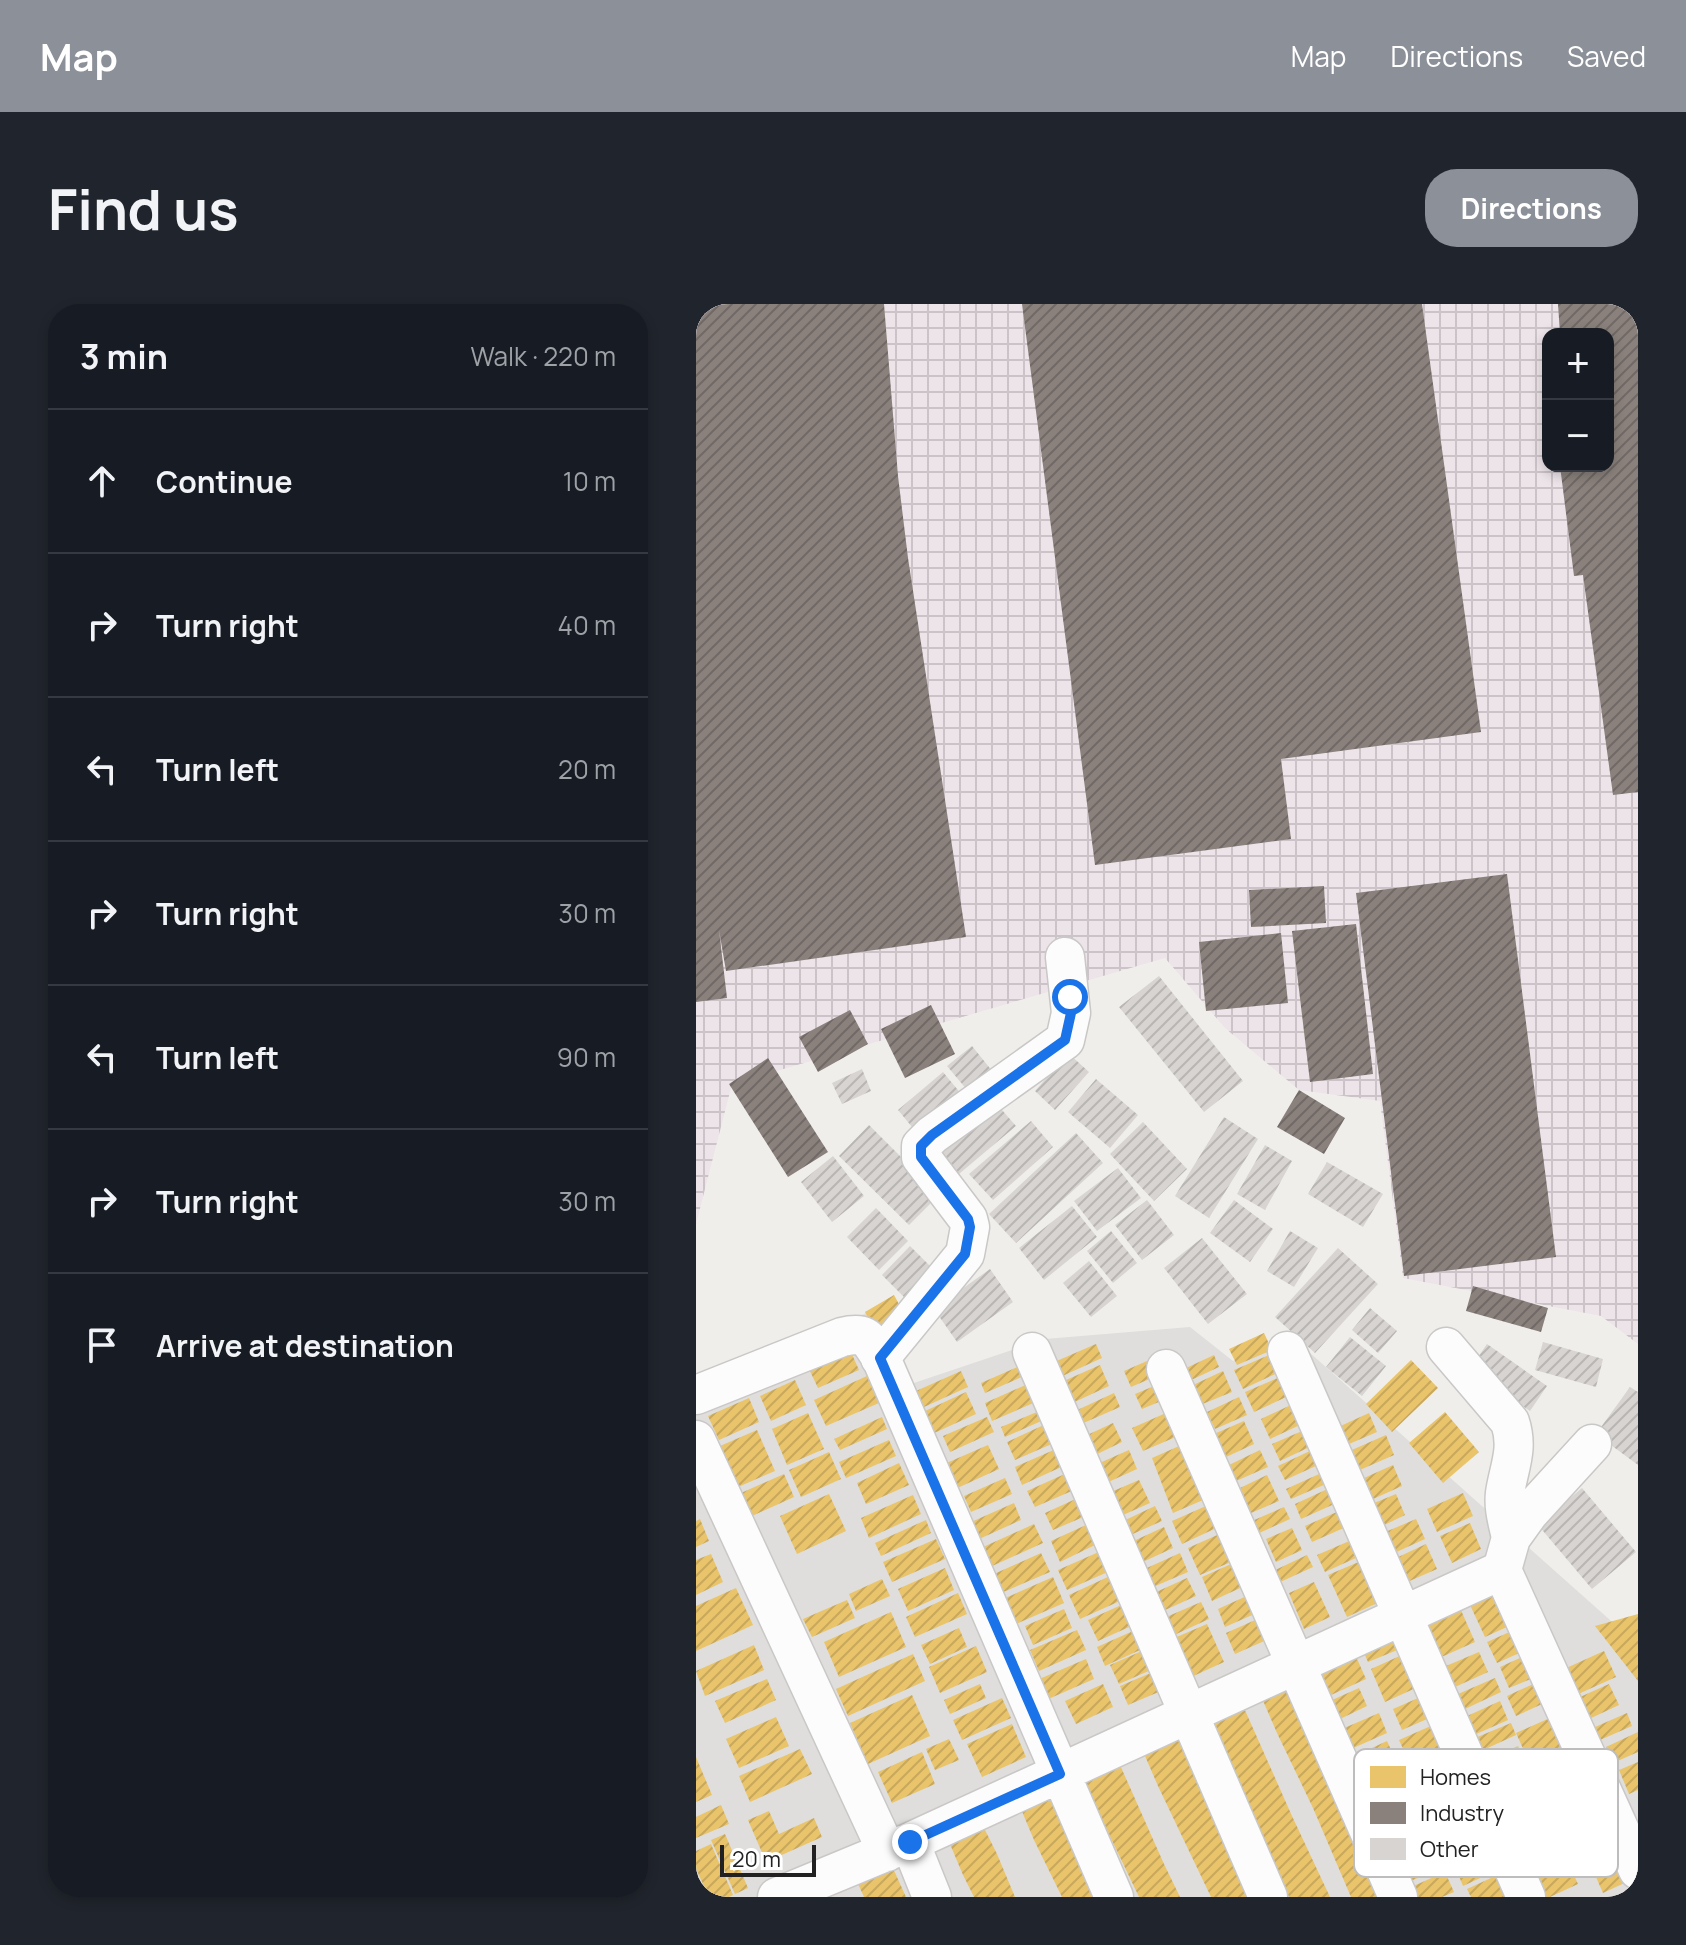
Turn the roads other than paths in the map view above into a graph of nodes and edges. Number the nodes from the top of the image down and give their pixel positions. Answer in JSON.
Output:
{"nodes":[{"id":1,"x":1065,"y":957,"type":"dead end"},
{"id":2,"x":1446,"y":1347,"type":"dead end"},
{"id":3,"x":875,"y":1348,"type":"junction"},
{"id":4,"x":1287,"y":1351,"type":"dead end"},
{"id":5,"x":1032,"y":1352,"type":"dead end"},
{"id":6,"x":1166,"y":1369,"type":"dead end"},
{"id":7,"x":696,"y":1395,"type":"edge"},
{"id":8,"x":696,"y":1440,"type":"edge"},
{"id":9,"x":1592,"y":1444,"type":"dead end"},
{"id":10,"x":1507,"y":1554,"type":"junction"},
{"id":11,"x":1405,"y":1615,"type":"junction"},
{"id":12,"x":1297,"y":1665,"type":"junction"},
{"id":13,"x":1189,"y":1715,"type":"junction"},
{"id":14,"x":1462,"y":1749,"type":"edge"},
{"id":15,"x":1588,"y":1749,"type":"edge"},
{"id":16,"x":1060,"y":1774,"type":"junction"},
{"id":17,"x":1354,"y":1796,"type":"edge"},
{"id":18,"x":1618,"y":1822,"type":"edge"},
{"id":19,"x":898,"y":1847,"type":"junction"},
{"id":20,"x":1638,"y":1870,"type":"edge"},
{"id":21,"x":1389,"y":1877,"type":"edge"},
{"id":22,"x":1517,"y":1877,"type":"edge"},
{"id":23,"x":777,"y":1897,"type":"edge"},
{"id":24,"x":932,"y":1897,"type":"edge"},
{"id":25,"x":1114,"y":1897,"type":"edge"},
{"id":26,"x":1268,"y":1897,"type":"edge"},
{"id":27,"x":1398,"y":1897,"type":"edge"},
{"id":28,"x":1526,"y":1897,"type":"edge"}],
"edges":[{"from":1,"to":3,"type":"street"},
{"from":2,"to":10,"type":"street"},
{"from":3,"to":7,"type":"street"},
{"from":3,"to":16,"type":"street"},
{"from":4,"to":11,"type":"street"},
{"from":5,"to":13,"type":"street"},
{"from":6,"to":12,"type":"street"},
{"from":8,"to":19,"type":"street"},
{"from":9,"to":10,"type":"street"},
{"from":10,"to":11,"type":"street"},
{"from":10,"to":15,"type":"street"},
{"from":11,"to":12,"type":"street"},
{"from":11,"to":14,"type":"street"},
{"from":12,"to":13,"type":"street"},
{"from":12,"to":17,"type":"street"},
{"from":13,"to":16,"type":"street"},
{"from":13,"to":26,"type":"street"},
{"from":16,"to":19,"type":"street"},
{"from":16,"to":25,"type":"street"},
{"from":18,"to":20,"type":"street"},
{"from":19,"to":23,"type":"street"},
{"from":19,"to":24,"type":"street"},
{"from":21,"to":27,"type":"street"},
{"from":22,"to":28,"type":"street"}]}
